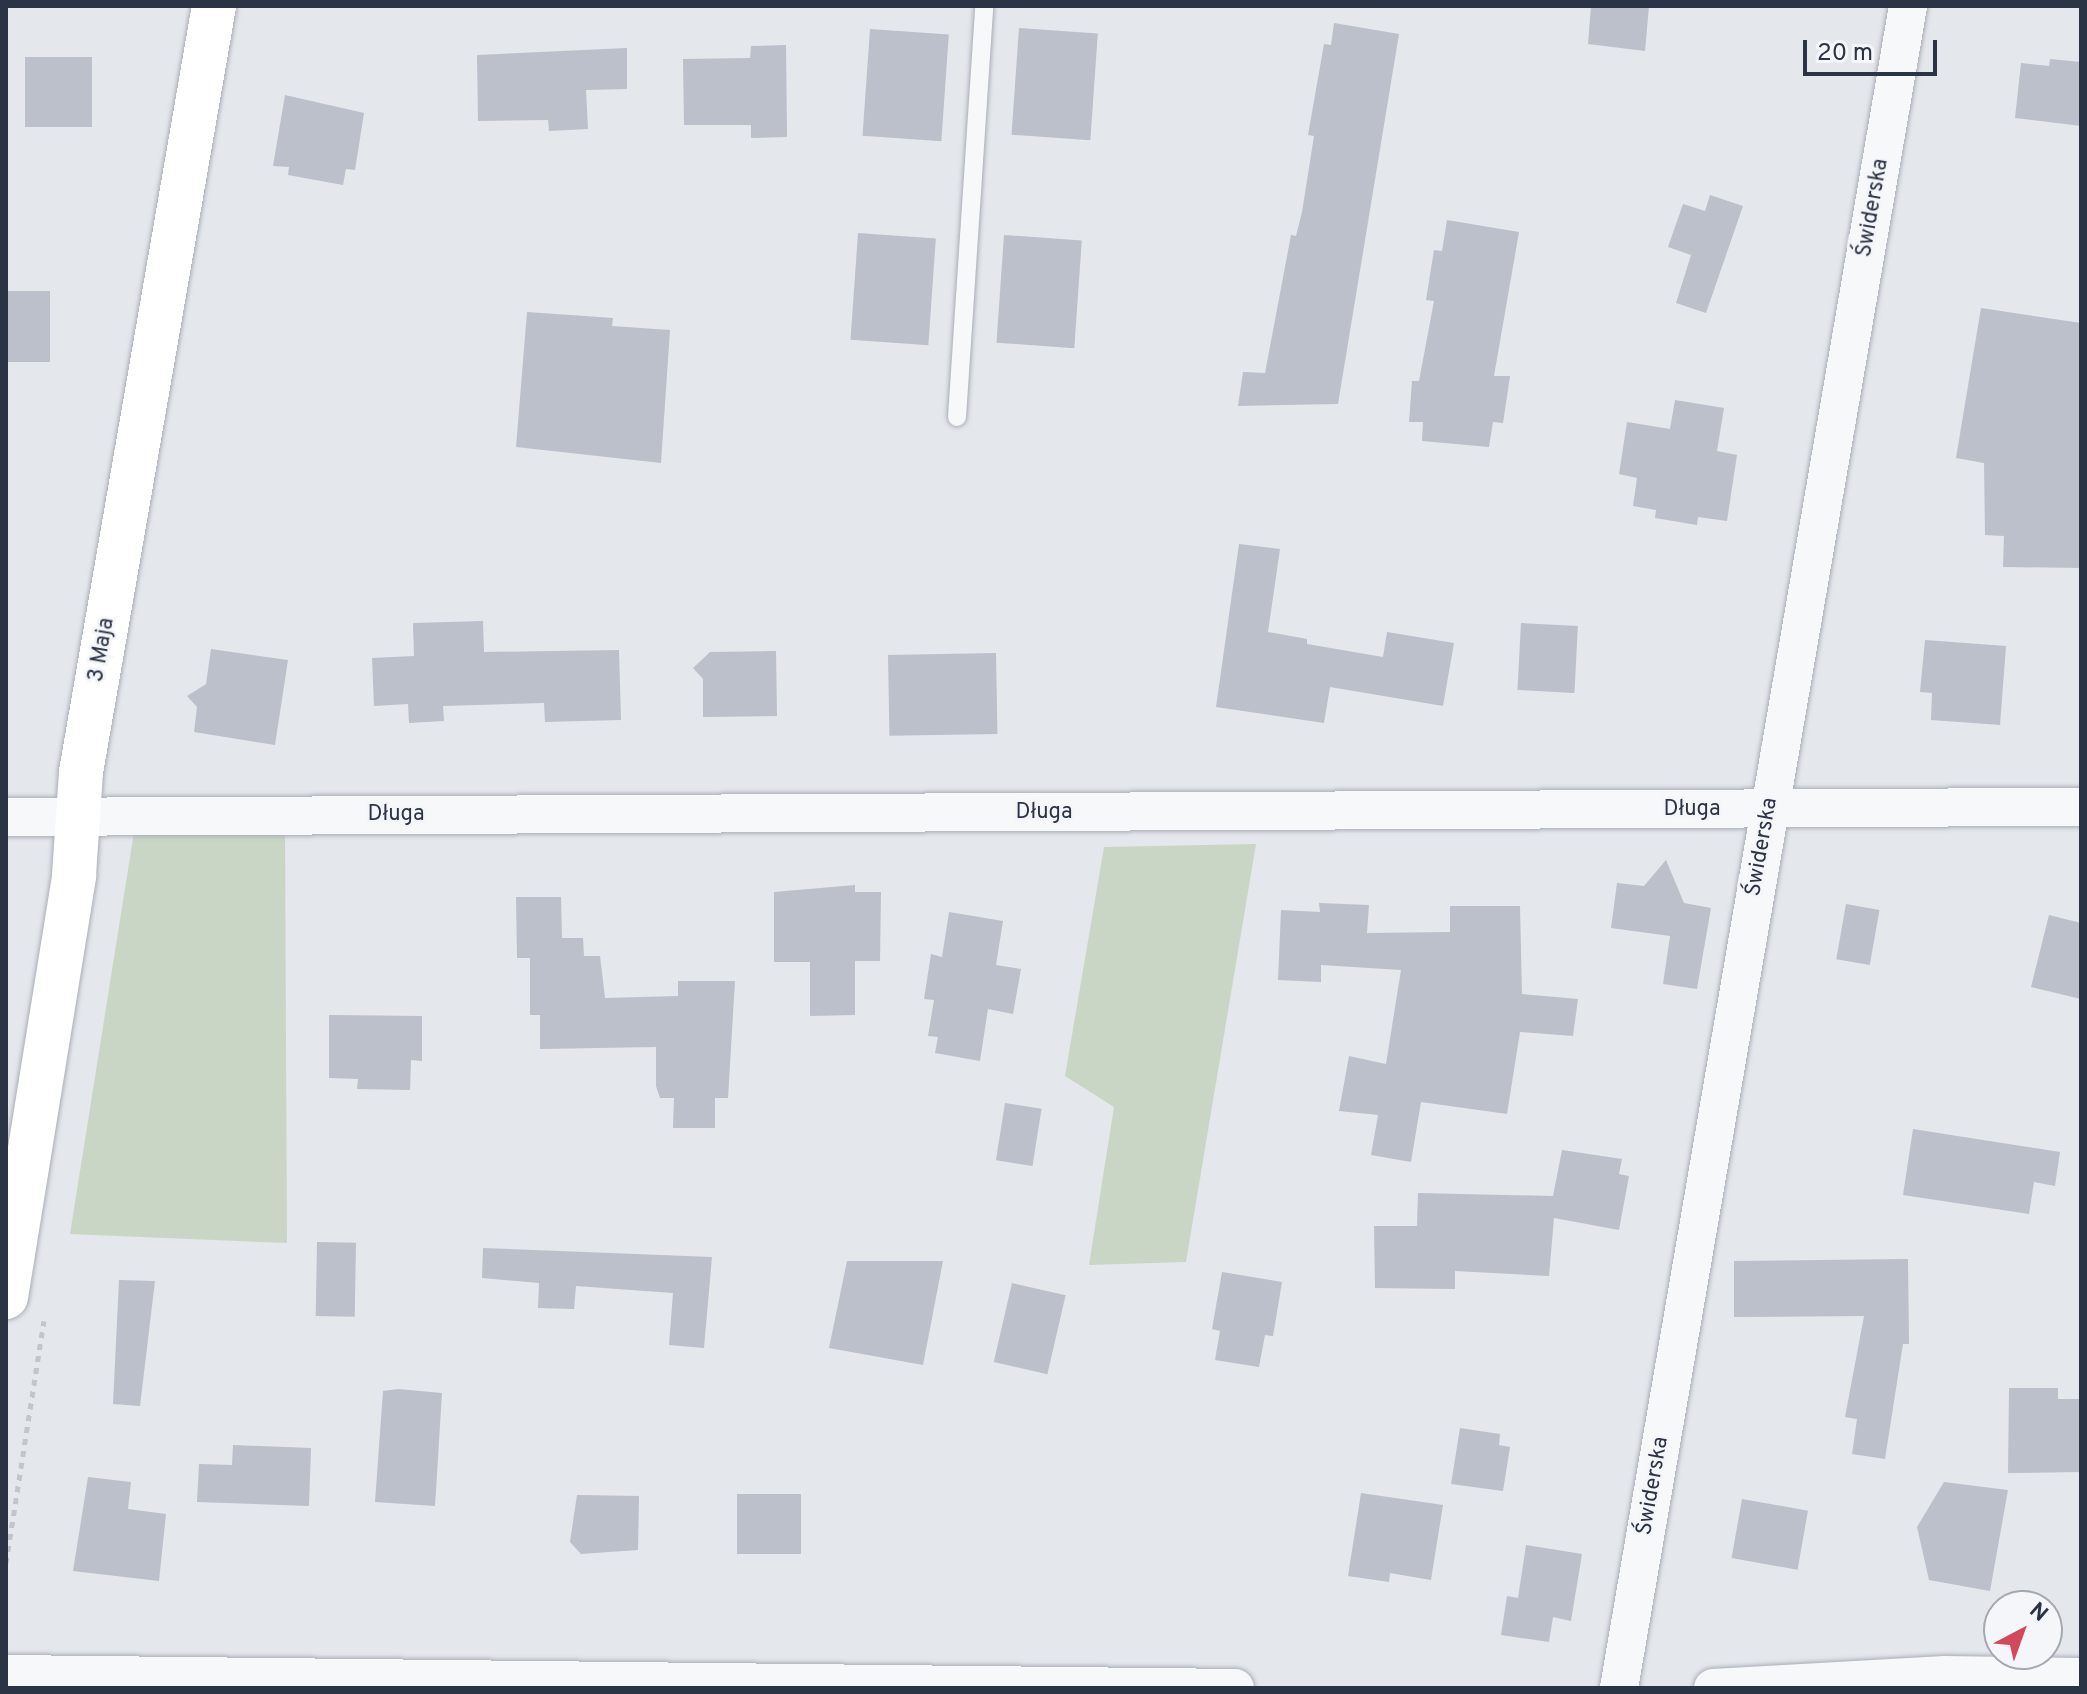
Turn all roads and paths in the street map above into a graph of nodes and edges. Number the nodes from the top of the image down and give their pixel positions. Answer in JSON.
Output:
{"nodes":[{"id":1,"x":214,"y":6,"type":"edge"},
{"id":2,"x":984,"y":6,"type":"edge"},
{"id":3,"x":1908,"y":6,"type":"edge"},
{"id":4,"x":957,"y":417,"type":"dead end"},
{"id":5,"x":2081,"y":807,"type":"edge"},
{"id":6,"x":1769,"y":810,"type":"junction"},
{"id":7,"x":6,"y":817,"type":"edge"},
{"id":8,"x":79,"y":817,"type":"junction"},
{"id":9,"x":6,"y":1297,"type":"edge"},
{"id":10,"x":6,"y":1674,"type":"edge"},
{"id":11,"x":2081,"y":1677,"type":"edge"},
{"id":12,"x":1789,"y":1686,"type":"edge"},
{"id":13,"x":1235,"y":1688,"type":"edge"},
{"id":14,"x":1619,"y":1688,"type":"edge"},
{"id":15,"x":1713,"y":1688,"type":"edge"}],
"edges":[{"from":1,"to":8,"type":"street","name":"3 Maja"},
{"from":2,"to":4,"type":"lane"},
{"from":3,"to":6,"type":"street","name":"Świderska"},
{"from":5,"to":6,"type":"street","name":"Długa"},
{"from":6,"to":8,"type":"street","name":"Długa"},
{"from":6,"to":14,"type":"street","name":"Świderska"},
{"from":7,"to":8,"type":"street","name":"Długa"},
{"from":8,"to":9,"type":"street","name":"3 Maja"},
{"from":10,"to":13,"type":"street"},
{"from":11,"to":12,"type":"street"},
{"from":12,"to":15,"type":"street"}]}
